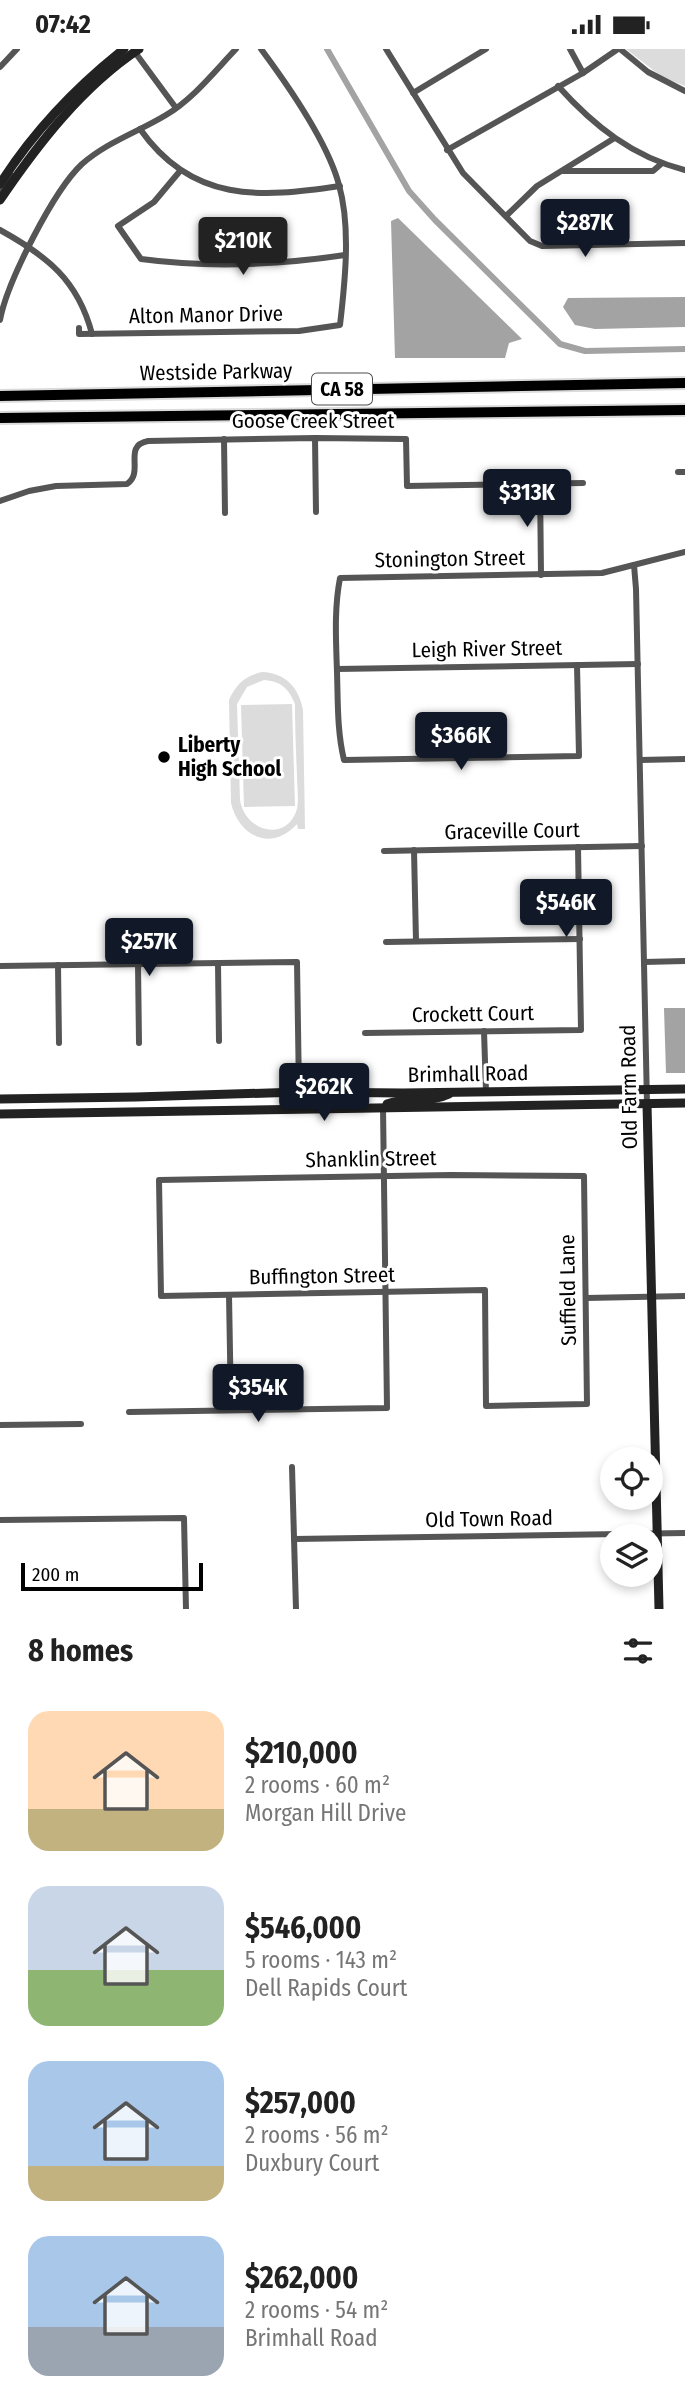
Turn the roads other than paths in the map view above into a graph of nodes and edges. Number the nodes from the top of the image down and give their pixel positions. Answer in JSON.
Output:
{"nodes":[{"id":1,"x":17,"y":49,"type":"edge"},
{"id":2,"x":124,"y":49,"type":"edge"},
{"id":3,"x":236,"y":49,"type":"edge"},
{"id":4,"x":261,"y":49,"type":"edge"},
{"id":5,"x":386,"y":49,"type":"edge"},
{"id":6,"x":486,"y":49,"type":"edge"},
{"id":7,"x":570,"y":49,"type":"edge"},
{"id":8,"x":619,"y":49,"type":"edge"},
{"id":9,"x":136,"y":50,"type":"edge"},
{"id":10,"x":0,"y":67,"type":"edge"},
{"id":11,"x":583,"y":73,"type":"junction"},
{"id":12,"x":558,"y":86,"type":"junction"},
{"id":13,"x":685,"y":91,"type":"edge"},
{"id":14,"x":412,"y":93,"type":"junction"},
{"id":15,"x":176,"y":109,"type":"junction"},
{"id":16,"x":140,"y":129,"type":"junction"},
{"id":17,"x":613,"y":139,"type":"junction"},
{"id":18,"x":447,"y":150,"type":"junction"},
{"id":19,"x":16,"y":160,"type":"junction"},
{"id":20,"x":661,"y":164,"type":"junction"},
{"id":21,"x":685,"y":170,"type":"edge"},
{"id":22,"x":180,"y":171,"type":"junction"},
{"id":23,"x":562,"y":171,"type":"junction"},
{"id":24,"x":0,"y":184,"type":"edge"},
{"id":25,"x":340,"y":185,"type":"junction"},
{"id":26,"x":0,"y":192,"type":"edge"},
{"id":27,"x":0,"y":200,"type":"edge"},
{"id":28,"x":506,"y":216,"type":"junction"},
{"id":29,"x":0,"y":230,"type":"edge"},
{"id":30,"x":685,"y":243,"type":"edge"},
{"id":31,"x":30,"y":247,"type":"junction"},
{"id":32,"x":345,"y":255,"type":"junction"},
{"id":33,"x":0,"y":320,"type":"edge"},
{"id":34,"x":79,"y":328,"type":"dead end"},
{"id":35,"x":92,"y":334,"type":"junction"},
{"id":36,"x":685,"y":383,"type":"edge"},
{"id":37,"x":0,"y":396,"type":"edge"},
{"id":38,"x":685,"y":410,"type":"edge"},
{"id":39,"x":0,"y":418,"type":"edge"},
{"id":40,"x":315,"y":437,"type":"junction"},
{"id":41,"x":224,"y":439,"type":"junction"},
{"id":42,"x":583,"y":483,"type":"dead end"},
{"id":43,"x":540,"y":484,"type":"junction"},
{"id":44,"x":0,"y":501,"type":"edge"},
{"id":45,"x":316,"y":512,"type":"dead end"},
{"id":46,"x":225,"y":513,"type":"dead end"},
{"id":47,"x":685,"y":552,"type":"edge"},
{"id":48,"x":634,"y":565,"type":"junction"},
{"id":49,"x":541,"y":575,"type":"junction"},
{"id":50,"x":638,"y":664,"type":"junction"},
{"id":51,"x":577,"y":665,"type":"junction"},
{"id":52,"x":337,"y":669,"type":"junction"},
{"id":53,"x":685,"y":759,"type":"edge"},
{"id":54,"x":640,"y":760,"type":"junction"},
{"id":55,"x":642,"y":846,"type":"junction"},
{"id":56,"x":578,"y":848,"type":"junction"},
{"id":57,"x":414,"y":850,"type":"junction"},
{"id":58,"x":384,"y":851,"type":"dead end"},
{"id":59,"x":580,"y":939,"type":"junction"},
{"id":60,"x":386,"y":941,"type":"dead end"},
{"id":61,"x":416,"y":941,"type":"junction"},
{"id":62,"x":685,"y":961,"type":"edge"},
{"id":63,"x":644,"y":962,"type":"junction"},
{"id":64,"x":218,"y":963,"type":"junction"},
{"id":65,"x":138,"y":964,"type":"junction"},
{"id":66,"x":58,"y":965,"type":"junction"},
{"id":67,"x":0,"y":967,"type":"edge"},
{"id":68,"x":484,"y":1031,"type":"junction"},
{"id":69,"x":365,"y":1033,"type":"dead end"},
{"id":70,"x":219,"y":1041,"type":"dead end"},
{"id":71,"x":59,"y":1043,"type":"dead end"},
{"id":72,"x":139,"y":1043,"type":"dead end"},
{"id":73,"x":646,"y":1089,"type":"junction"},
{"id":74,"x":685,"y":1089,"type":"edge"},
{"id":75,"x":299,"y":1091,"type":"junction"},
{"id":76,"x":453,"y":1092,"type":"junction"},
{"id":77,"x":486,"y":1092,"type":"junction"},
{"id":78,"x":0,"y":1099,"type":"edge"},
{"id":79,"x":685,"y":1103,"type":"edge"},
{"id":80,"x":647,"y":1104,"type":"junction"},
{"id":81,"x":383,"y":1107,"type":"junction"},
{"id":82,"x":0,"y":1114,"type":"edge"},
{"id":83,"x":384,"y":1176,"type":"junction"},
{"id":84,"x":584,"y":1176,"type":"joint"},
{"id":85,"x":385,"y":1292,"type":"junction"},
{"id":86,"x":229,"y":1295,"type":"junction"},
{"id":87,"x":160,"y":1296,"type":"joint"},
{"id":88,"x":685,"y":1296,"type":"edge"},
{"id":89,"x":652,"y":1297,"type":"junction"},
{"id":90,"x":586,"y":1298,"type":"junction"},
{"id":91,"x":587,"y":1404,"type":"joint"},
{"id":92,"x":231,"y":1411,"type":"junction"},
{"id":93,"x":129,"y":1412,"type":"dead end"},
{"id":94,"x":81,"y":1424,"type":"dead end"},
{"id":95,"x":0,"y":1426,"type":"edge"},
{"id":96,"x":292,"y":1467,"type":"dead end"},
{"id":97,"x":0,"y":1520,"type":"edge"},
{"id":98,"x":658,"y":1524,"type":"edge"},
{"id":99,"x":685,"y":1533,"type":"edge"},
{"id":100,"x":663,"y":1534,"type":"edge"},
{"id":101,"x":600,"y":1535,"type":"edge"},
{"id":102,"x":294,"y":1539,"type":"junction"},
{"id":103,"x":659,"y":1587,"type":"edge"},
{"id":104,"x":186,"y":1609,"type":"edge"},
{"id":105,"x":296,"y":1609,"type":"edge"},
{"id":106,"x":659,"y":1609,"type":"edge"}],
"edges":[{"from":1,"to":10,"type":"street"},
{"from":2,"to":19,"type":"street"},
{"from":3,"to":15,"type":"street"},
{"from":4,"to":25,"type":"street"},
{"from":5,"to":14,"type":"street"},
{"from":6,"to":14,"type":"street"},
{"from":7,"to":11,"type":"street"},
{"from":8,"to":11,"type":"street"},
{"from":8,"to":13,"type":"street"},
{"from":9,"to":15,"type":"street"},
{"from":9,"to":27,"type":"street"},
{"from":11,"to":12,"type":"street"},
{"from":12,"to":17,"type":"street"},
{"from":12,"to":18,"type":"street"},
{"from":14,"to":18,"type":"street"},
{"from":15,"to":16,"type":"street"},
{"from":16,"to":22,"type":"street"},
{"from":16,"to":31,"type":"street"},
{"from":17,"to":20,"type":"street"},
{"from":17,"to":23,"type":"street"},
{"from":18,"to":28,"type":"street"},
{"from":19,"to":24,"type":"street"},
{"from":19,"to":26,"type":"street"},
{"from":20,"to":21,"type":"street"},
{"from":20,"to":23,"type":"street"},
{"from":22,"to":25,"type":"street"},
{"from":22,"to":32,"type":"street"},
{"from":23,"to":28,"type":"street"},
{"from":25,"to":32,"type":"street"},
{"from":28,"to":30,"type":"street"},
{"from":29,"to":31,"type":"street"},
{"from":31,"to":33,"type":"street"},
{"from":31,"to":35,"type":"street"},
{"from":32,"to":35,"type":"street","name":"Alton Manor Drive"},
{"from":34,"to":35,"type":"street","name":"Alton Manor Drive"},
{"from":36,"to":37,"type":"highway","name":"Westside Parkway","number":"CA 58"},
{"from":38,"to":39,"type":"highway","name":"Westside Parkway","number":"CA 58"},
{"from":40,"to":41,"type":"street","name":"Goose Creek Street"},
{"from":40,"to":43,"type":"street","name":"Goose Creek Street"},
{"from":40,"to":45,"type":"street"},
{"from":41,"to":44,"type":"street","name":"Goose Creek Street"},
{"from":41,"to":46,"type":"street"},
{"from":42,"to":43,"type":"street"},
{"from":43,"to":49,"type":"street"},
{"from":47,"to":48,"type":"street","name":"Stonington Street"},
{"from":48,"to":49,"type":"street","name":"Stonington Street"},
{"from":48,"to":50,"type":"street","name":"Old Farm Road"},
{"from":49,"to":52,"type":"street","name":"Stonington Street"},
{"from":50,"to":51,"type":"street","name":"Leigh River Street"},
{"from":50,"to":54,"type":"street","name":"Old Farm Road"},
{"from":51,"to":52,"type":"street","name":"Leigh River Street"},
{"from":51,"to":52,"type":"street"},
{"from":53,"to":54,"type":"street"},
{"from":54,"to":55,"type":"street","name":"Old Farm Road"},
{"from":55,"to":56,"type":"street","name":"Graceville Court"},
{"from":55,"to":63,"type":"street","name":"Old Farm Road"},
{"from":56,"to":57,"type":"street","name":"Graceville Court"},
{"from":56,"to":59,"type":"street"},
{"from":57,"to":58,"type":"street","name":"Graceville Court"},
{"from":57,"to":61,"type":"street"},
{"from":59,"to":61,"type":"street"},
{"from":59,"to":68,"type":"street","name":"Crockett Court"},
{"from":60,"to":61,"type":"street"},
{"from":62,"to":63,"type":"street"},
{"from":63,"to":73,"type":"street","name":"Old Farm Road"},
{"from":64,"to":65,"type":"street"},
{"from":64,"to":70,"type":"street"},
{"from":64,"to":75,"type":"street"},
{"from":65,"to":66,"type":"street"},
{"from":65,"to":72,"type":"street"},
{"from":66,"to":67,"type":"street"},
{"from":66,"to":71,"type":"street"},
{"from":68,"to":69,"type":"street","name":"Crockett Court"},
{"from":68,"to":77,"type":"street"},
{"from":73,"to":74,"type":"street","name":"Brimhall Road"},
{"from":73,"to":77,"type":"street","name":"Brimhall Road"},
{"from":73,"to":80,"type":"street","name":"Old Farm Road"},
{"from":75,"to":76,"type":"street","name":"Brimhall Road"},
{"from":75,"to":78,"type":"street","name":"Brimhall Road"},
{"from":76,"to":77,"type":"street","name":"Brimhall Road"},
{"from":76,"to":81,"type":"street"},
{"from":79,"to":80,"type":"street","name":"Brimhall Road"},
{"from":80,"to":81,"type":"street","name":"Brimhall Road"},
{"from":80,"to":89,"type":"street","name":"Old Farm Road"},
{"from":81,"to":82,"type":"street","name":"Brimhall Road"},
{"from":81,"to":83,"type":"street"},
{"from":83,"to":84,"type":"street","name":"Shanklin Street"},
{"from":83,"to":85,"type":"street"},
{"from":83,"to":87,"type":"street","name":"Shanklin Street"},
{"from":84,"to":90,"type":"street","name":"Suffield Lane"},
{"from":85,"to":86,"type":"street","name":"Buffington Street"},
{"from":85,"to":91,"type":"street","name":"Buffington Street"},
{"from":85,"to":92,"type":"street"},
{"from":86,"to":87,"type":"street","name":"Buffington Street"},
{"from":86,"to":92,"type":"street"},
{"from":88,"to":89,"type":"street"},
{"from":89,"to":90,"type":"street"},
{"from":89,"to":98,"type":"street","name":"Old Farm Road"},
{"from":90,"to":91,"type":"street","name":"Suffield Lane"},
{"from":92,"to":93,"type":"street"},
{"from":94,"to":95,"type":"street"},
{"from":96,"to":102,"type":"street"},
{"from":97,"to":104,"type":"street"},
{"from":99,"to":100,"type":"street","name":"Old Town Road"},
{"from":101,"to":102,"type":"street","name":"Old Town Road"},
{"from":102,"to":105,"type":"street"},
{"from":103,"to":106,"type":"street","name":"Old Farm Road"}]}
